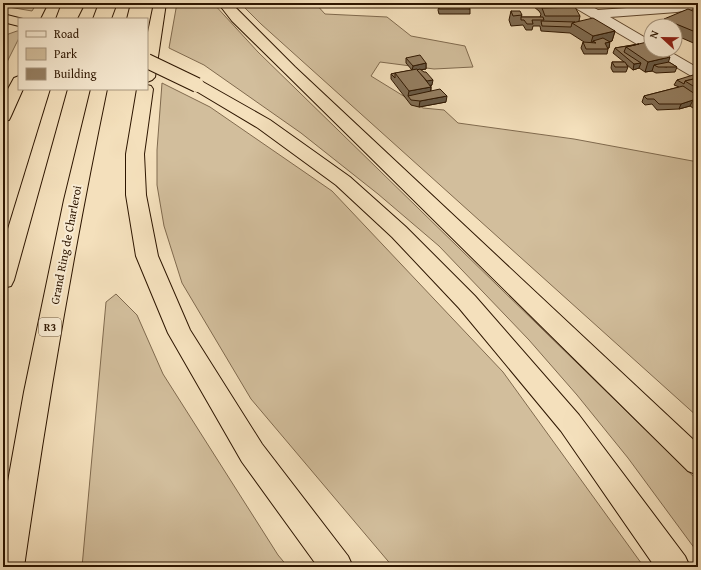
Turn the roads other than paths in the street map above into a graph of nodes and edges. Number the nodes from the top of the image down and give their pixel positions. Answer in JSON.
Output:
{"nodes":[{"id":1,"x":55,"y":3,"type":"edge"},
{"id":2,"x":92,"y":3,"type":"edge"},
{"id":3,"x":124,"y":3,"type":"edge"},
{"id":4,"x":160,"y":3,"type":"edge"},
{"id":5,"x":224,"y":3,"type":"edge"},
{"id":6,"x":577,"y":3,"type":"edge"},
{"id":7,"x":698,"y":4,"type":"edge"},
{"id":8,"x":595,"y":14,"type":"junction"},
{"id":9,"x":3,"y":18,"type":"edge"},
{"id":10,"x":48,"y":18,"type":"edge"},
{"id":11,"x":85,"y":18,"type":"edge"},
{"id":12,"x":119,"y":18,"type":"edge"},
{"id":13,"x":18,"y":22,"type":"edge"},
{"id":14,"x":643,"y":42,"type":"edge"},
{"id":15,"x":670,"y":58,"type":"edge"},
{"id":16,"x":148,"y":61,"type":"edge"},
{"id":17,"x":148,"y":71,"type":"edge"},
{"id":18,"x":698,"y":74,"type":"edge"},
{"id":19,"x":18,"y":83,"type":"edge"},
{"id":20,"x":59,"y":90,"type":"edge"},
{"id":21,"x":99,"y":90,"type":"edge"},
{"id":22,"x":145,"y":90,"type":"edge"},
{"id":23,"x":3,"y":116,"type":"edge"},
{"id":24,"x":3,"y":280,"type":"edge"},
{"id":25,"x":698,"y":462,"type":"edge"},
{"id":26,"x":8,"y":567,"type":"edge"},
{"id":27,"x":337,"y":567,"type":"edge"},
{"id":28,"x":674,"y":567,"type":"edge"}],
"edges":[{"from":1,"to":10,"type":"highway"},
{"from":2,"to":11,"type":"highway"},
{"from":3,"to":12,"type":"highway"},
{"from":4,"to":17,"type":"highway"},
{"from":5,"to":25,"type":"highway"},
{"from":6,"to":8,"type":"street"},
{"from":7,"to":8,"type":"street"},
{"from":8,"to":14,"type":"street"},
{"from":9,"to":13,"type":"highway"},
{"from":15,"to":18,"type":"street"},
{"from":16,"to":28,"type":"highway","bridge":true},
{"from":19,"to":23,"type":"highway"},
{"from":20,"to":24,"type":"highway"},
{"from":21,"to":26,"type":"highway","name":"Grand Ring de Charleroi","number":"R3"},
{"from":22,"to":27,"type":"highway"}]}
